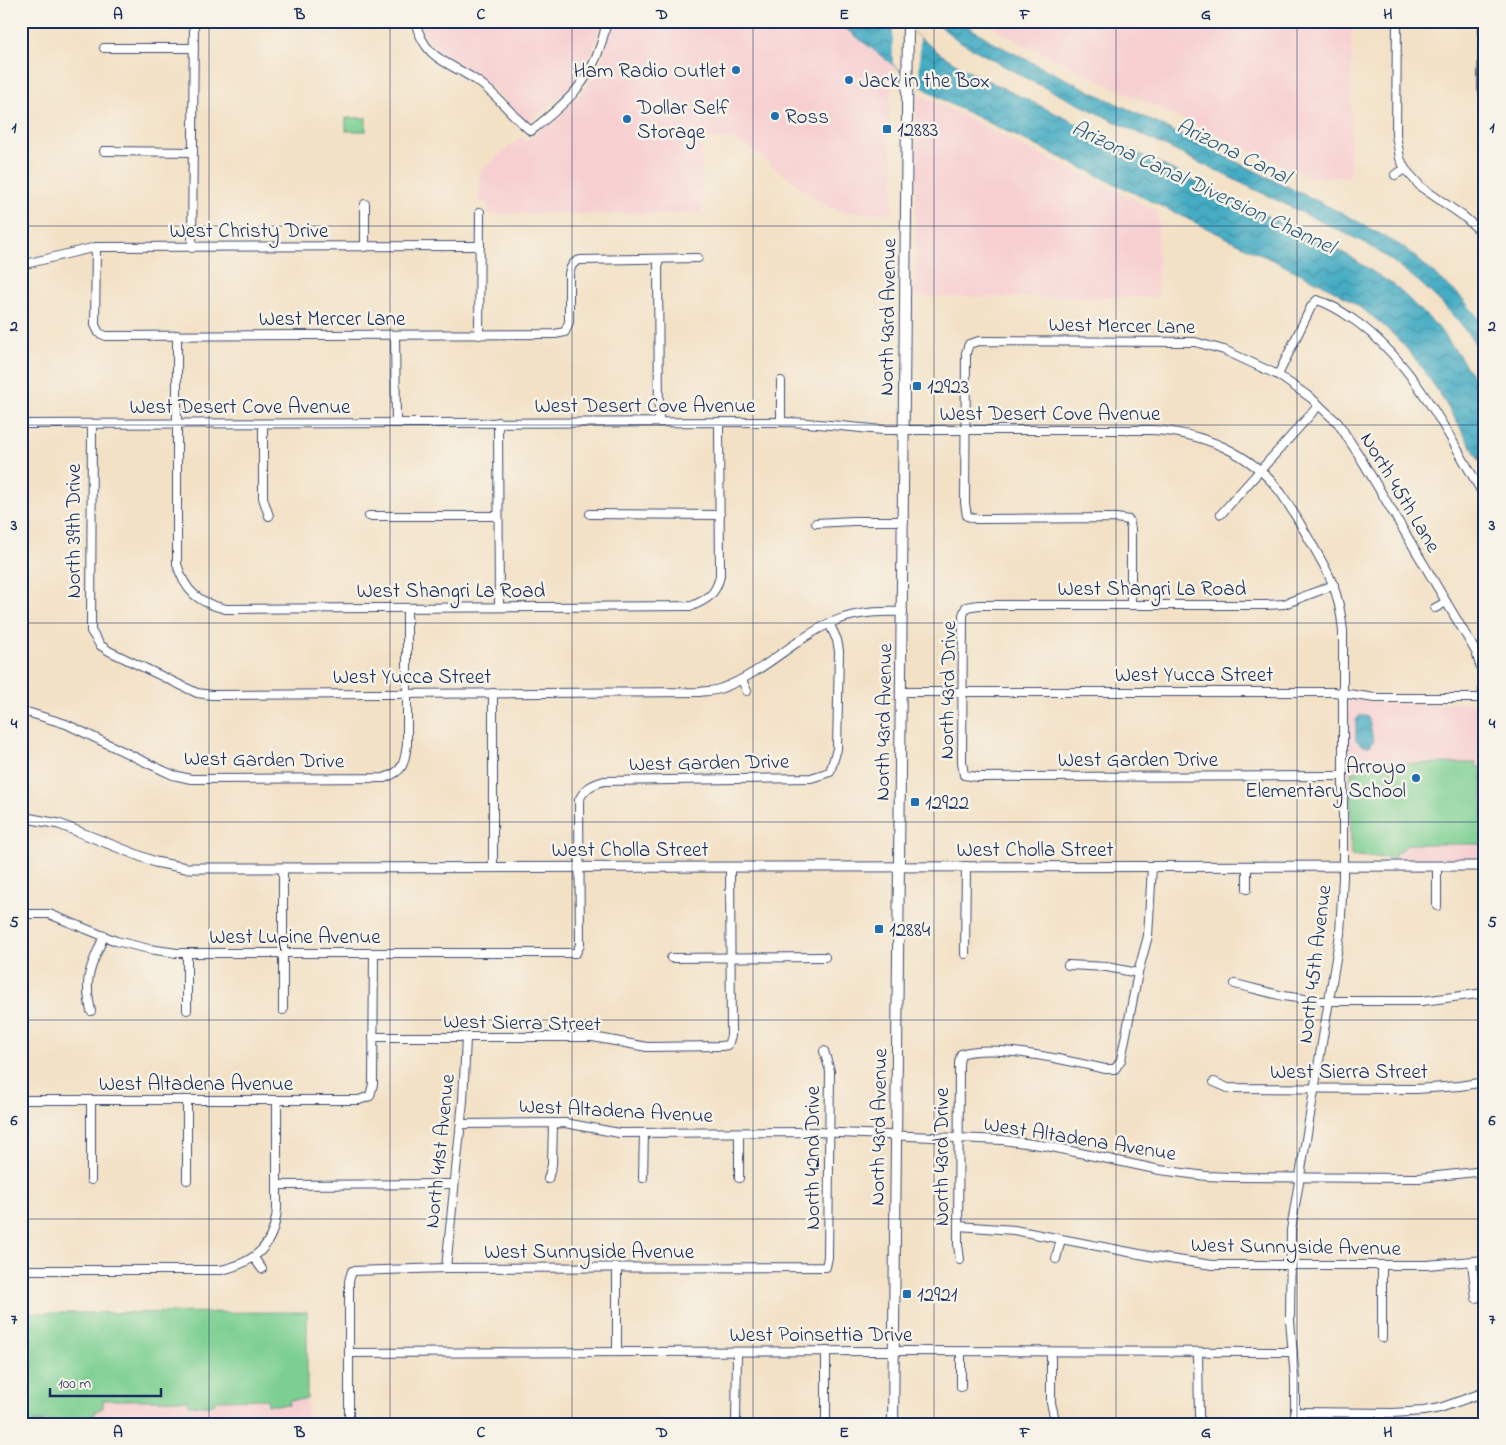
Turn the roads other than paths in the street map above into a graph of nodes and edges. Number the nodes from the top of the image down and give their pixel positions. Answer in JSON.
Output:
{"nodes":[{"id":1,"x":194,"y":21,"type":"edge"},
{"id":2,"x":415,"y":21,"type":"edge"},
{"id":3,"x":606,"y":21,"type":"edge"},
{"id":4,"x":908,"y":21,"type":"edge"},
{"id":5,"x":1397,"y":21,"type":"edge"},
{"id":6,"x":1483,"y":21,"type":"edge"},
{"id":7,"x":104,"y":48,"type":"dead end"},
{"id":8,"x":194,"y":48,"type":"junction"},
{"id":9,"x":1485,"y":100,"type":"edge"},
{"id":10,"x":104,"y":151,"type":"dead end"},
{"id":11,"x":193,"y":152,"type":"junction"},
{"id":12,"x":1405,"y":169,"type":"junction"},
{"id":13,"x":1395,"y":175,"type":"dead end"},
{"id":14,"x":365,"y":204,"type":"dead end"},
{"id":15,"x":480,"y":212,"type":"dead end"},
{"id":16,"x":1485,"y":235,"type":"edge"},
{"id":17,"x":365,"y":246,"type":"junction"},
{"id":18,"x":480,"y":246,"type":"junction"},
{"id":19,"x":96,"y":247,"type":"junction"},
{"id":20,"x":192,"y":248,"type":"junction"},
{"id":21,"x":698,"y":258,"type":"dead end"},
{"id":22,"x":658,"y":259,"type":"junction"},
{"id":23,"x":21,"y":265,"type":"edge"},
{"id":24,"x":178,"y":335,"type":"junction"},
{"id":25,"x":395,"y":335,"type":"junction"},
{"id":26,"x":479,"y":335,"type":"junction"},
{"id":27,"x":1278,"y":376,"type":"junction"},
{"id":28,"x":781,"y":381,"type":"dead end"},
{"id":29,"x":1319,"y":405,"type":"junction"},
{"id":30,"x":498,"y":422,"type":"junction"},
{"id":31,"x":659,"y":422,"type":"junction"},
{"id":32,"x":719,"y":422,"type":"junction"},
{"id":33,"x":781,"y":422,"type":"junction"},
{"id":34,"x":396,"y":423,"type":"junction"},
{"id":35,"x":21,"y":424,"type":"edge"},
{"id":36,"x":92,"y":424,"type":"junction"},
{"id":37,"x":178,"y":424,"type":"junction"},
{"id":38,"x":262,"y":424,"type":"junction"},
{"id":39,"x":904,"y":430,"type":"junction"},
{"id":40,"x":966,"y":430,"type":"junction"},
{"id":41,"x":1259,"y":471,"type":"junction"},
{"id":42,"x":1485,"y":497,"type":"edge"},
{"id":43,"x":590,"y":514,"type":"dead end"},
{"id":44,"x":1221,"y":514,"type":"dead end"},
{"id":45,"x":720,"y":515,"type":"junction"},
{"id":46,"x":269,"y":516,"type":"dead end"},
{"id":47,"x":369,"y":516,"type":"dead end"},
{"id":48,"x":498,"y":516,"type":"junction"},
{"id":49,"x":904,"y":521,"type":"junction"},
{"id":50,"x":816,"y":523,"type":"dead end"},
{"id":51,"x":1334,"y":586,"type":"junction"},
{"id":52,"x":1446,"y":602,"type":"junction"},
{"id":53,"x":1131,"y":605,"type":"junction"},
{"id":54,"x":499,"y":607,"type":"junction"},
{"id":55,"x":966,"y":607,"type":"joint"},
{"id":56,"x":407,"y":608,"type":"junction"},
{"id":57,"x":1435,"y":608,"type":"dead end"},
{"id":58,"x":903,"y":612,"type":"junction"},
{"id":59,"x":830,"y":623,"type":"junction"},
{"id":60,"x":95,"y":638,"type":"joint"},
{"id":61,"x":742,"y":680,"type":"junction"},
{"id":62,"x":747,"y":691,"type":"dead end"},
{"id":63,"x":963,"y":691,"type":"junction"},
{"id":64,"x":902,"y":692,"type":"junction"},
{"id":65,"x":493,"y":693,"type":"junction"},
{"id":66,"x":1342,"y":693,"type":"junction"},
{"id":67,"x":408,"y":694,"type":"junction"},
{"id":68,"x":1484,"y":698,"type":"edge"},
{"id":69,"x":21,"y":712,"type":"edge"},
{"id":70,"x":964,"y":774,"type":"joint"},
{"id":71,"x":1343,"y":776,"type":"junction"},
{"id":72,"x":21,"y":818,"type":"edge"},
{"id":73,"x":730,"y":866,"type":"junction"},
{"id":74,"x":900,"y":866,"type":"junction"},
{"id":75,"x":966,"y":866,"type":"junction"},
{"id":76,"x":1343,"y":866,"type":"junction"},
{"id":77,"x":1437,"y":866,"type":"junction"},
{"id":78,"x":1485,"y":866,"type":"edge"},
{"id":79,"x":493,"y":867,"type":"junction"},
{"id":80,"x":580,"y":867,"type":"junction"},
{"id":81,"x":1152,"y":867,"type":"junction"},
{"id":82,"x":1247,"y":867,"type":"junction"},
{"id":83,"x":283,"y":868,"type":"junction"},
{"id":84,"x":1247,"y":889,"type":"dead end"},
{"id":85,"x":1437,"y":906,"type":"dead end"},
{"id":86,"x":21,"y":914,"type":"edge"},
{"id":87,"x":104,"y":936,"type":"junction"},
{"id":88,"x":187,"y":953,"type":"junction"},
{"id":89,"x":374,"y":953,"type":"junction"},
{"id":90,"x":284,"y":954,"type":"junction"},
{"id":91,"x":965,"y":954,"type":"dead end"},
{"id":92,"x":671,"y":958,"type":"dead end"},
{"id":93,"x":730,"y":958,"type":"junction"},
{"id":94,"x":825,"y":958,"type":"dead end"},
{"id":95,"x":1068,"y":965,"type":"dead end"},
{"id":96,"x":1138,"y":973,"type":"junction"},
{"id":97,"x":1235,"y":984,"type":"dead end"},
{"id":98,"x":1485,"y":993,"type":"edge"},
{"id":99,"x":1330,"y":1002,"type":"junction"},
{"id":100,"x":187,"y":1010,"type":"dead end"},
{"id":101,"x":283,"y":1010,"type":"dead end"},
{"id":102,"x":91,"y":1011,"type":"dead end"},
{"id":103,"x":373,"y":1038,"type":"junction"},
{"id":104,"x":466,"y":1038,"type":"junction"},
{"id":105,"x":824,"y":1050,"type":"dead end"},
{"id":106,"x":1214,"y":1082,"type":"dead end"},
{"id":107,"x":1485,"y":1082,"type":"edge"},
{"id":108,"x":1315,"y":1089,"type":"junction"},
{"id":109,"x":21,"y":1100,"type":"edge"},
{"id":110,"x":187,"y":1100,"type":"junction"},
{"id":111,"x":277,"y":1100,"type":"junction"},
{"id":112,"x":91,"y":1101,"type":"junction"},
{"id":113,"x":553,"y":1123,"type":"junction"},
{"id":114,"x":461,"y":1124,"type":"junction"},
{"id":115,"x":644,"y":1133,"type":"junction"},
{"id":116,"x":739,"y":1133,"type":"junction"},
{"id":117,"x":829,"y":1133,"type":"junction"},
{"id":118,"x":897,"y":1136,"type":"junction"},
{"id":119,"x":959,"y":1138,"type":"junction"},
{"id":120,"x":1485,"y":1171,"type":"edge"},
{"id":121,"x":548,"y":1178,"type":"dead end"},
{"id":122,"x":643,"y":1178,"type":"dead end"},
{"id":123,"x":739,"y":1178,"type":"dead end"},
{"id":124,"x":1299,"y":1178,"type":"junction"},
{"id":125,"x":91,"y":1180,"type":"dead end"},
{"id":126,"x":187,"y":1180,"type":"dead end"},
{"id":127,"x":454,"y":1184,"type":"junction"},
{"id":128,"x":277,"y":1185,"type":"junction"},
{"id":129,"x":958,"y":1226,"type":"junction"},
{"id":130,"x":1060,"y":1239,"type":"junction"},
{"id":131,"x":254,"y":1258,"type":"junction"},
{"id":132,"x":1056,"y":1259,"type":"dead end"},
{"id":133,"x":960,"y":1260,"type":"dead end"},
{"id":134,"x":1485,"y":1260,"type":"edge"},
{"id":135,"x":1472,"y":1262,"type":"junction"},
{"id":136,"x":1290,"y":1265,"type":"junction"},
{"id":137,"x":1382,"y":1266,"type":"junction"},
{"id":138,"x":826,"y":1267,"type":"joint"},
{"id":139,"x":446,"y":1268,"type":"junction"},
{"id":140,"x":617,"y":1268,"type":"junction"},
{"id":141,"x":262,"y":1269,"type":"dead end"},
{"id":142,"x":21,"y":1270,"type":"edge"},
{"id":143,"x":1476,"y":1298,"type":"dead end"},
{"id":144,"x":1382,"y":1338,"type":"dead end"},
{"id":145,"x":894,"y":1351,"type":"junction"},
{"id":146,"x":617,"y":1352,"type":"junction"},
{"id":147,"x":736,"y":1352,"type":"junction"},
{"id":148,"x":826,"y":1352,"type":"junction"},
{"id":149,"x":961,"y":1352,"type":"junction"},
{"id":150,"x":1051,"y":1352,"type":"junction"},
{"id":151,"x":1198,"y":1352,"type":"junction"},
{"id":152,"x":1293,"y":1352,"type":"junction"},
{"id":153,"x":349,"y":1353,"type":"junction"},
{"id":154,"x":961,"y":1386,"type":"dead end"},
{"id":155,"x":1485,"y":1392,"type":"edge"},
{"id":156,"x":1295,"y":1412,"type":"junction"},
{"id":157,"x":1381,"y":1413,"type":"junction"},
{"id":158,"x":349,"y":1424,"type":"edge"},
{"id":159,"x":736,"y":1424,"type":"edge"},
{"id":160,"x":826,"y":1424,"type":"edge"},
{"id":161,"x":893,"y":1424,"type":"edge"},
{"id":162,"x":1056,"y":1424,"type":"edge"},
{"id":163,"x":1202,"y":1424,"type":"edge"},
{"id":164,"x":1295,"y":1424,"type":"edge"},
{"id":165,"x":1381,"y":1424,"type":"edge"}],
"edges":[{"from":1,"to":8,"type":"street"},
{"from":2,"to":3,"type":"street"},
{"from":4,"to":39,"type":"main road","name":"North 43rd Avenue"},
{"from":5,"to":12,"type":"street"},
{"from":6,"to":9,"type":"street"},
{"from":7,"to":8,"type":"street"},
{"from":8,"to":11,"type":"street"},
{"from":10,"to":11,"type":"street"},
{"from":11,"to":20,"type":"street"},
{"from":12,"to":13,"type":"street"},
{"from":12,"to":16,"type":"street"},
{"from":14,"to":17,"type":"street"},
{"from":15,"to":18,"type":"street"},
{"from":17,"to":18,"type":"street","name":"West Christy Drive"},
{"from":17,"to":20,"type":"street","name":"West Christy Drive"},
{"from":18,"to":26,"type":"street"},
{"from":19,"to":20,"type":"street","name":"West Christy Drive"},
{"from":19,"to":23,"type":"street","name":"West Christy Drive"},
{"from":19,"to":24,"type":"street","name":"West Mercer Lane"},
{"from":21,"to":22,"type":"street"},
{"from":22,"to":26,"type":"street","name":"West Mercer Lane"},
{"from":22,"to":31,"type":"street"},
{"from":24,"to":25,"type":"street","name":"West Mercer Lane"},
{"from":24,"to":37,"type":"street"},
{"from":25,"to":26,"type":"street","name":"West Mercer Lane"},
{"from":25,"to":34,"type":"street"},
{"from":27,"to":29,"type":"street","name":"West Mercer Lane"},
{"from":27,"to":40,"type":"street","name":"West Mercer Lane"},
{"from":27,"to":42,"type":"street"},
{"from":28,"to":33,"type":"street"},
{"from":29,"to":41,"type":"street"},
{"from":29,"to":52,"type":"street","name":"North 45th Lane"},
{"from":30,"to":31,"type":"street","name":"West Desert Cove Avenue"},
{"from":30,"to":34,"type":"street","name":"West Desert Cove Avenue"},
{"from":30,"to":48,"type":"street"},
{"from":31,"to":32,"type":"street","name":"West Desert Cove Avenue"},
{"from":32,"to":33,"type":"street","name":"West Desert Cove Avenue"},
{"from":32,"to":45,"type":"street"},
{"from":33,"to":39,"type":"street","name":"West Desert Cove Avenue"},
{"from":34,"to":38,"type":"street","name":"West Desert Cove Avenue"},
{"from":35,"to":36,"type":"street","name":"West Desert Cove Avenue"},
{"from":36,"to":37,"type":"street","name":"West Desert Cove Avenue"},
{"from":36,"to":60,"type":"street","name":"North 39th Drive"},
{"from":37,"to":38,"type":"street","name":"West Desert Cove Avenue"},
{"from":37,"to":56,"type":"street","name":"West Shangri La Road"},
{"from":38,"to":46,"type":"street"},
{"from":39,"to":40,"type":"street","name":"West Desert Cove Avenue"},
{"from":39,"to":49,"type":"main road","name":"North 43rd Avenue"},
{"from":40,"to":41,"type":"street","name":"West Desert Cove Avenue"},
{"from":40,"to":53,"type":"street"},
{"from":41,"to":44,"type":"street"},
{"from":41,"to":51,"type":"street","name":"North 45th Avenue"},
{"from":43,"to":45,"type":"street"},
{"from":45,"to":54,"type":"street","name":"West Shangri La Road"},
{"from":47,"to":48,"type":"street"},
{"from":48,"to":54,"type":"street"},
{"from":49,"to":50,"type":"street"},
{"from":49,"to":58,"type":"main road","name":"North 43rd Avenue"},
{"from":51,"to":53,"type":"street","name":"West Shangri La Road"},
{"from":51,"to":66,"type":"street","name":"North 45th Avenue"},
{"from":52,"to":57,"type":"street"},
{"from":52,"to":68,"type":"street","name":"North 45th Lane"},
{"from":53,"to":55,"type":"street","name":"West Shangri La Road"},
{"from":54,"to":56,"type":"street","name":"West Shangri La Road"},
{"from":55,"to":63,"type":"street","name":"North 43rd Drive"},
{"from":56,"to":67,"type":"street"},
{"from":58,"to":59,"type":"street","name":"West Yucca Street"},
{"from":58,"to":64,"type":"main road","name":"North 43rd Avenue"},
{"from":59,"to":61,"type":"street","name":"West Yucca Street"},
{"from":59,"to":80,"type":"street","name":"West Garden Drive"},
{"from":60,"to":67,"type":"street","name":"West Yucca Street"},
{"from":61,"to":62,"type":"street"},
{"from":61,"to":65,"type":"street","name":"West Yucca Street"},
{"from":63,"to":64,"type":"street","name":"West Yucca Street"},
{"from":63,"to":66,"type":"street","name":"West Yucca Street"},
{"from":63,"to":70,"type":"street","name":"North 43rd Drive"},
{"from":64,"to":74,"type":"main road","name":"North 43rd Avenue"},
{"from":65,"to":67,"type":"street","name":"West Yucca Street"},
{"from":65,"to":79,"type":"street"},
{"from":66,"to":68,"type":"street","name":"West Yucca Street"},
{"from":66,"to":71,"type":"street","name":"North 45th Avenue"},
{"from":67,"to":69,"type":"street","name":"West Garden Drive"},
{"from":70,"to":71,"type":"street","name":"West Garden Drive"},
{"from":71,"to":76,"type":"street","name":"North 45th Avenue"},
{"from":72,"to":83,"type":"street","name":"West Cholla Street"},
{"from":73,"to":74,"type":"street","name":"West Cholla Street"},
{"from":73,"to":80,"type":"street","name":"West Cholla Street"},
{"from":73,"to":93,"type":"street"},
{"from":74,"to":75,"type":"street","name":"West Cholla Street"},
{"from":74,"to":118,"type":"main road","name":"North 43rd Avenue"},
{"from":75,"to":81,"type":"street","name":"West Cholla Street"},
{"from":75,"to":91,"type":"street"},
{"from":76,"to":77,"type":"street","name":"West Cholla Street"},
{"from":76,"to":82,"type":"street","name":"West Cholla Street"},
{"from":76,"to":99,"type":"street","name":"North 45th Avenue"},
{"from":77,"to":78,"type":"street","name":"West Cholla Street"},
{"from":77,"to":85,"type":"street"},
{"from":79,"to":80,"type":"street","name":"West Cholla Street"},
{"from":79,"to":83,"type":"street","name":"West Cholla Street"},
{"from":80,"to":89,"type":"street","name":"West Lupine Avenue"},
{"from":81,"to":82,"type":"street","name":"West Cholla Street"},
{"from":81,"to":96,"type":"street"},
{"from":82,"to":84,"type":"street"},
{"from":83,"to":90,"type":"street"},
{"from":86,"to":87,"type":"street","name":"West Lupine Avenue"},
{"from":87,"to":88,"type":"street","name":"West Lupine Avenue"},
{"from":87,"to":102,"type":"street"},
{"from":88,"to":90,"type":"street","name":"West Lupine Avenue"},
{"from":88,"to":100,"type":"street"},
{"from":89,"to":90,"type":"street","name":"West Lupine Avenue"},
{"from":89,"to":103,"type":"street"},
{"from":90,"to":101,"type":"street"},
{"from":92,"to":93,"type":"street"},
{"from":93,"to":94,"type":"street"},
{"from":93,"to":104,"type":"street","name":"West Sierra Street"},
{"from":95,"to":96,"type":"street"},
{"from":96,"to":119,"type":"street","name":"North 43rd Drive"},
{"from":97,"to":99,"type":"street"},
{"from":98,"to":99,"type":"street"},
{"from":99,"to":108,"type":"street","name":"North 45th Avenue"},
{"from":103,"to":104,"type":"street","name":"West Sierra Street"},
{"from":103,"to":111,"type":"street","name":"West Altadena Avenue"},
{"from":104,"to":114,"type":"street","name":"North 41st Avenue"},
{"from":105,"to":117,"type":"street","name":"North 42nd Drive"},
{"from":106,"to":108,"type":"street","name":"West Sierra Street"},
{"from":107,"to":108,"type":"street","name":"West Sierra Street"},
{"from":108,"to":124,"type":"street","name":"North 45th Avenue"},
{"from":109,"to":112,"type":"street","name":"West Altadena Avenue"},
{"from":110,"to":111,"type":"street","name":"West Altadena Avenue"},
{"from":110,"to":112,"type":"street","name":"West Altadena Avenue"},
{"from":110,"to":126,"type":"street"},
{"from":111,"to":128,"type":"street"},
{"from":112,"to":125,"type":"street"},
{"from":113,"to":114,"type":"street","name":"West Altadena Avenue"},
{"from":113,"to":115,"type":"street","name":"West Altadena Avenue"},
{"from":113,"to":121,"type":"street"},
{"from":114,"to":127,"type":"street","name":"North 41st Avenue"},
{"from":115,"to":116,"type":"street","name":"West Altadena Avenue"},
{"from":115,"to":122,"type":"street"},
{"from":116,"to":117,"type":"street","name":"West Altadena Avenue"},
{"from":116,"to":123,"type":"street"},
{"from":117,"to":118,"type":"street","name":"West Altadena Avenue"},
{"from":117,"to":138,"type":"street","name":"North 42nd Drive"},
{"from":118,"to":119,"type":"street","name":"West Altadena Avenue"},
{"from":118,"to":145,"type":"main road","name":"North 43rd Avenue"},
{"from":119,"to":124,"type":"street","name":"West Altadena Avenue"},
{"from":119,"to":129,"type":"street","name":"North 43rd Drive"},
{"from":120,"to":124,"type":"street","name":"West Altadena Avenue"},
{"from":124,"to":136,"type":"street","name":"North 45th Avenue"},
{"from":127,"to":128,"type":"street"},
{"from":127,"to":139,"type":"street","name":"North 41st Avenue"},
{"from":128,"to":131,"type":"street"},
{"from":129,"to":130,"type":"street","name":"West Sunnyside Avenue"},
{"from":129,"to":133,"type":"street","name":"North 43rd Drive"},
{"from":130,"to":132,"type":"street"},
{"from":130,"to":136,"type":"street","name":"West Sunnyside Avenue"},
{"from":131,"to":141,"type":"street"},
{"from":131,"to":142,"type":"street"},
{"from":134,"to":135,"type":"street","name":"West Sunnyside Avenue"},
{"from":135,"to":137,"type":"street","name":"West Sunnyside Avenue"},
{"from":135,"to":143,"type":"street"},
{"from":136,"to":137,"type":"street","name":"West Sunnyside Avenue"},
{"from":136,"to":152,"type":"street","name":"North 45th Avenue"},
{"from":137,"to":144,"type":"street"},
{"from":138,"to":140,"type":"street","name":"West Sunnyside Avenue"},
{"from":139,"to":140,"type":"street","name":"West Sunnyside Avenue"},
{"from":139,"to":153,"type":"street","name":"West Sunnyside Avenue"},
{"from":140,"to":146,"type":"street"},
{"from":145,"to":148,"type":"street","name":"West Poinsettia Drive"},
{"from":145,"to":149,"type":"street","name":"West Poinsettia Drive"},
{"from":145,"to":161,"type":"main road","name":"North 43rd Avenue"},
{"from":146,"to":147,"type":"street","name":"West Poinsettia Drive"},
{"from":146,"to":153,"type":"street","name":"West Poinsettia Drive"},
{"from":147,"to":148,"type":"street","name":"West Poinsettia Drive"},
{"from":147,"to":159,"type":"street"},
{"from":148,"to":160,"type":"street"},
{"from":149,"to":150,"type":"street","name":"West Poinsettia Drive"},
{"from":149,"to":154,"type":"street"},
{"from":150,"to":151,"type":"street","name":"West Poinsettia Drive"},
{"from":150,"to":162,"type":"street"},
{"from":151,"to":152,"type":"street","name":"West Poinsettia Drive"},
{"from":151,"to":163,"type":"street"},
{"from":152,"to":156,"type":"street","name":"North 45th Avenue"},
{"from":153,"to":158,"type":"street"},
{"from":155,"to":157,"type":"street"},
{"from":156,"to":157,"type":"street"},
{"from":156,"to":164,"type":"street","name":"North 45th Avenue"},
{"from":157,"to":165,"type":"street"}]}
